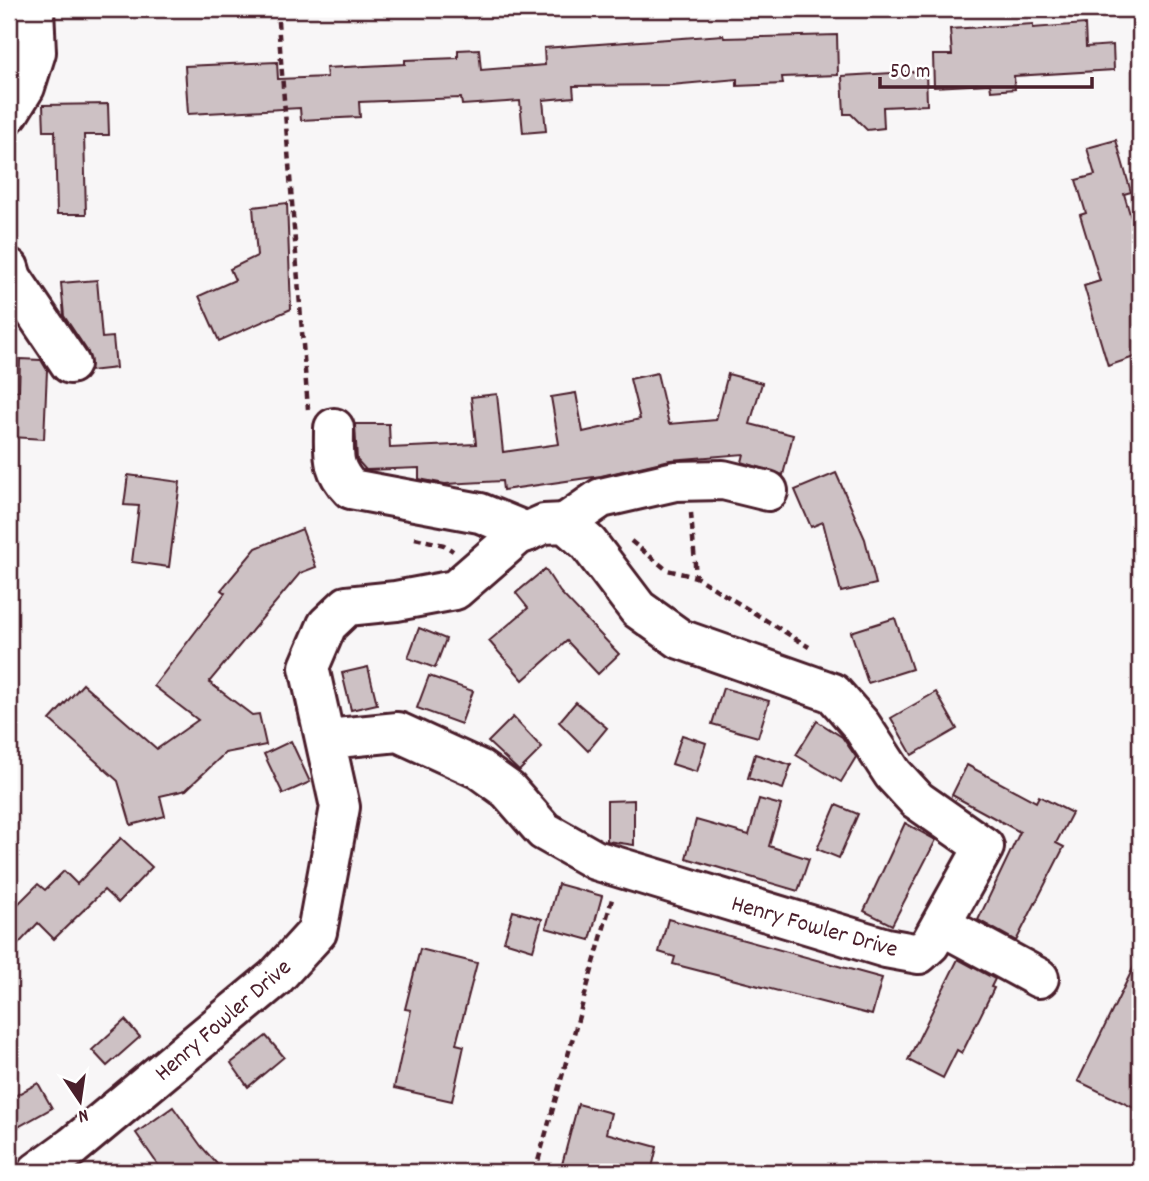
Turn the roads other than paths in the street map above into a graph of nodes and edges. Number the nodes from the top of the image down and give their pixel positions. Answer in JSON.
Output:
{"nodes":[{"id":1,"x":34,"y":9,"type":"edge"},
{"id":2,"x":9,"y":113,"type":"edge"},
{"id":3,"x":9,"y":268,"type":"edge"},
{"id":4,"x":70,"y":364,"type":"dead end"},
{"id":5,"x":322,"y":423,"type":"road end"},
{"id":6,"x":768,"y":491,"type":"dead end"},
{"id":7,"x":565,"y":523,"type":"junction"},
{"id":8,"x":527,"y":531,"type":"junction"},
{"id":9,"x":327,"y":739,"type":"junction"},
{"id":10,"x":941,"y":925,"type":"junction"},
{"id":11,"x":1040,"y":978,"type":"dead end"},
{"id":12,"x":37,"y":1172,"type":"edge"}],
"edges":[{"from":1,"to":2,"type":"street"},
{"from":3,"to":4,"type":"street"},
{"from":5,"to":8,"type":"street"},
{"from":6,"to":7,"type":"street"},
{"from":7,"to":8,"type":"street","name":"Henry Fowler Drive"},
{"from":7,"to":10,"type":"street","name":"Henry Fowler Drive"},
{"from":8,"to":9,"type":"street","name":"Henry Fowler Drive"},
{"from":9,"to":10,"type":"street","name":"Henry Fowler Drive"},
{"from":9,"to":12,"type":"street","name":"Henry Fowler Drive"},
{"from":10,"to":11,"type":"street"}]}
